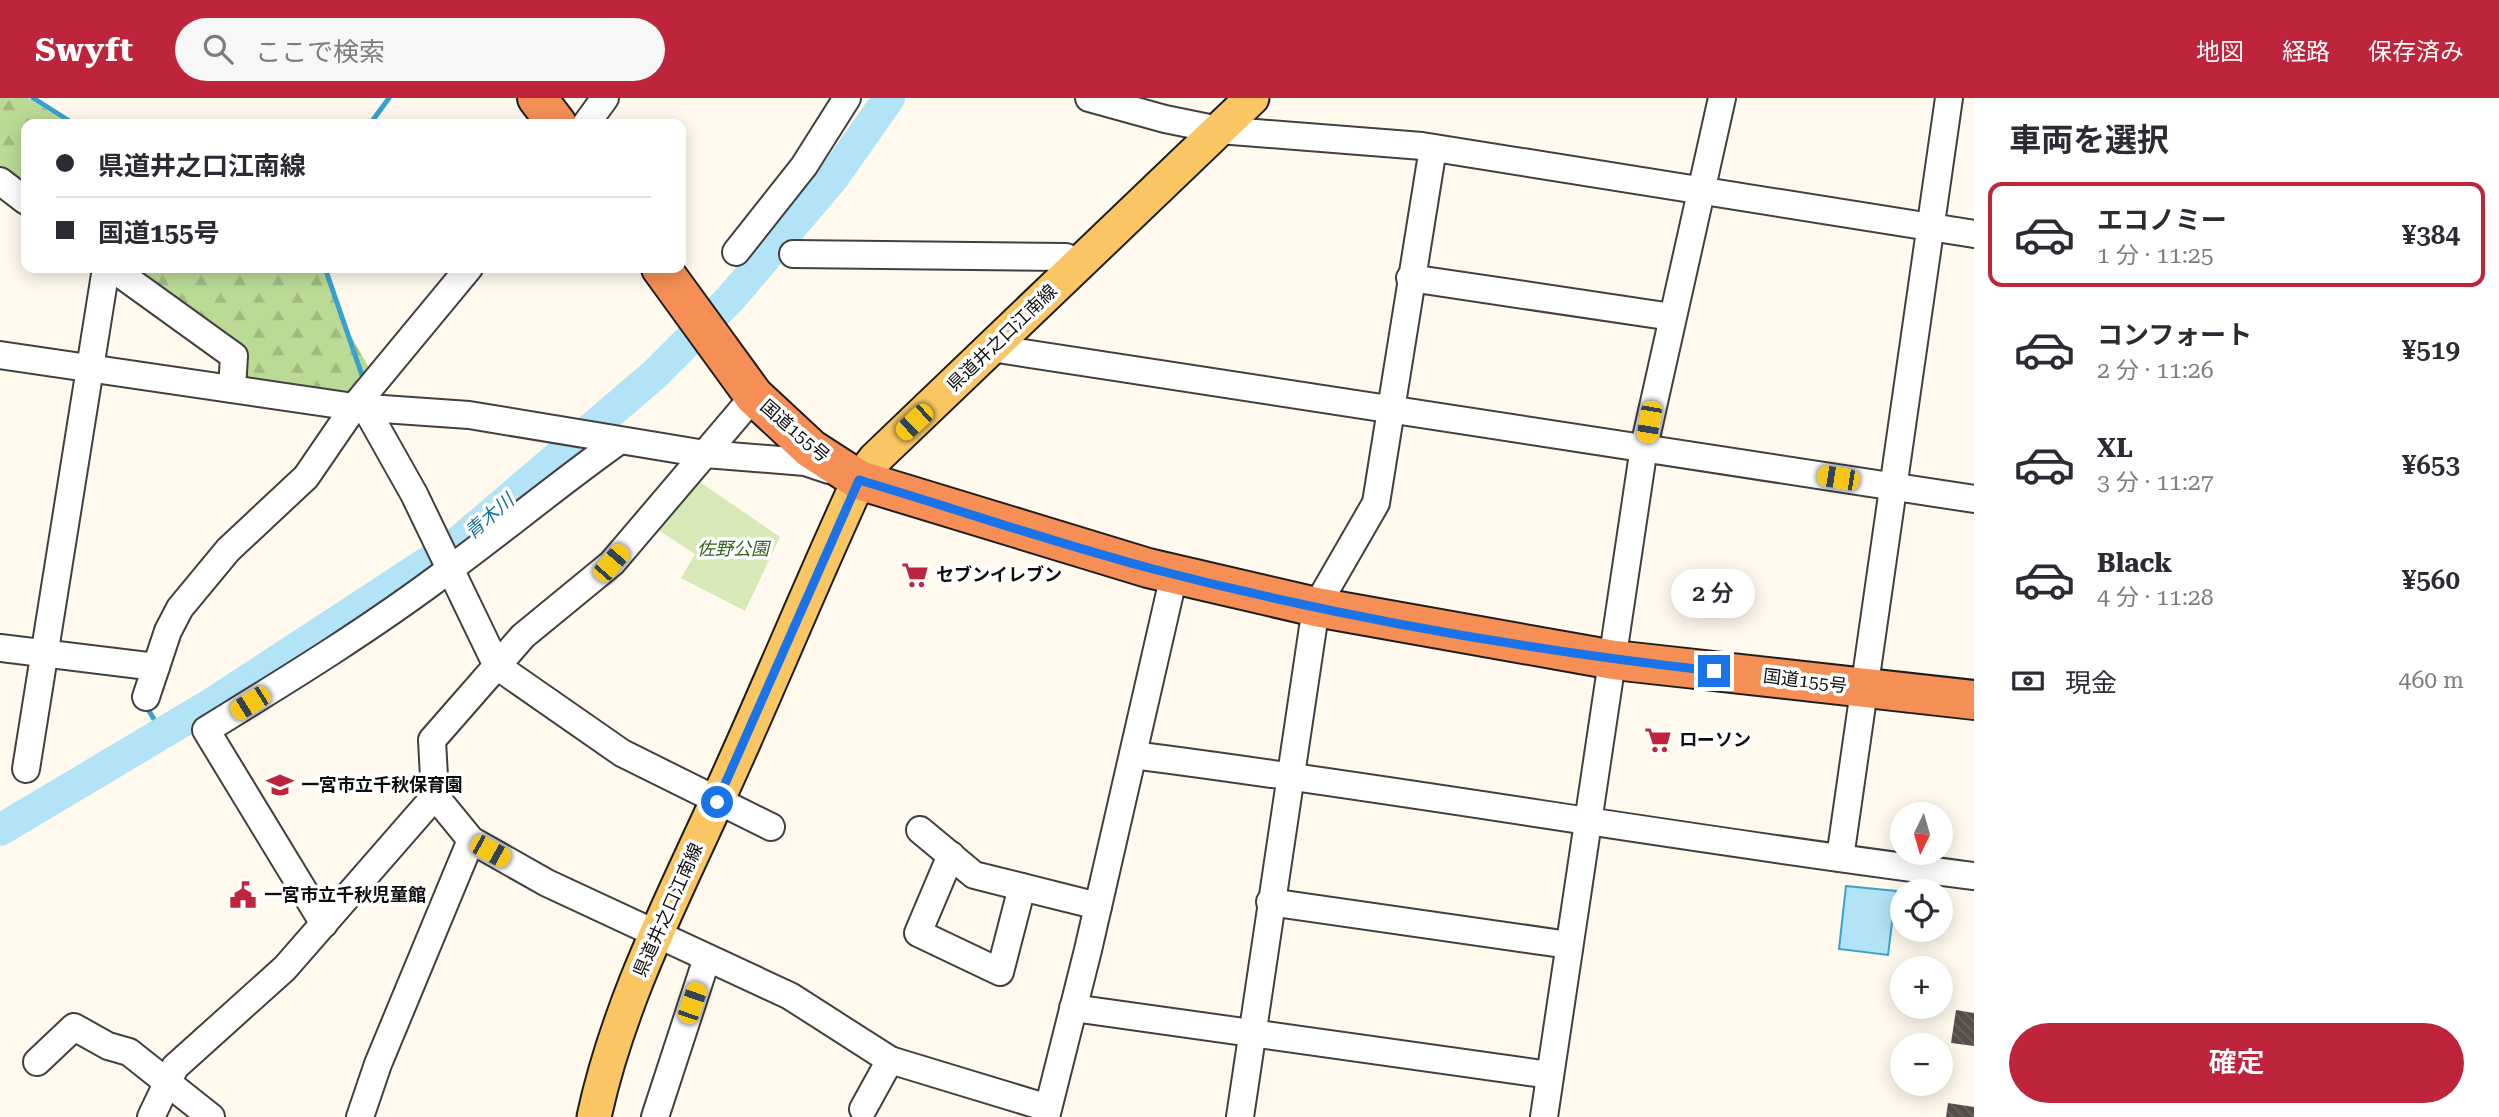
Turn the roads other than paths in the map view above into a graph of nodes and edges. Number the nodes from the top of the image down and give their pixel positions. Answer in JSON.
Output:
{"nodes":[{"id":1,"x":537,"y":98,"type":"edge"},
{"id":2,"x":605,"y":98,"type":"edge"},
{"id":3,"x":847,"y":98,"type":"edge"},
{"id":4,"x":1089,"y":98,"type":"edge"},
{"id":5,"x":1252,"y":98,"type":"edge"},
{"id":6,"x":1722,"y":98,"type":"edge"},
{"id":7,"x":1949,"y":98,"type":"edge"},
{"id":8,"x":553,"y":119,"type":"edge"},
{"id":9,"x":590,"y":119,"type":"edge"},
{"id":10,"x":1219,"y":130,"type":"junction"},
{"id":11,"x":1433,"y":148,"type":"junction"},
{"id":12,"x":0,"y":181,"type":"edge"},
{"id":13,"x":1701,"y":191,"type":"junction"},
{"id":14,"x":21,"y":197,"type":"edge"},
{"id":15,"x":1931,"y":227,"type":"junction"},
{"id":16,"x":1974,"y":234,"type":"edge"},
{"id":17,"x":736,"y":252,"type":"dead end"},
{"id":18,"x":793,"y":254,"type":"dead end"},
{"id":19,"x":1079,"y":264,"type":"junction"},
{"id":20,"x":105,"y":273,"type":"edge"},
{"id":21,"x":119,"y":273,"type":"edge"},
{"id":22,"x":465,"y":273,"type":"edge"},
{"id":23,"x":666,"y":273,"type":"edge"},
{"id":24,"x":1410,"y":278,"type":"junction"},
{"id":25,"x":1672,"y":317,"type":"junction"},
{"id":26,"x":991,"y":348,"type":"junction"},
{"id":27,"x":0,"y":355,"type":"edge"},
{"id":28,"x":88,"y":368,"type":"junction"},
{"id":29,"x":232,"y":389,"type":"junction"},
{"id":30,"x":754,"y":396,"type":"junction"},
{"id":31,"x":360,"y":407,"type":"junction"},
{"id":32,"x":1391,"y":410,"type":"junction"},
{"id":33,"x":614,"y":440,"type":"junction"},
{"id":34,"x":1644,"y":447,"type":"junction"},
{"id":35,"x":705,"y":454,"type":"junction"},
{"id":36,"x":859,"y":480,"type":"junction"},
{"id":37,"x":1893,"y":487,"type":"junction"},
{"id":38,"x":1974,"y":499,"type":"edge"},
{"id":39,"x":450,"y":569,"type":"junction"},
{"id":40,"x":1174,"y":575,"type":"junction"},
{"id":41,"x":1317,"y":607,"type":"junction"},
{"id":42,"x":0,"y":648,"type":"edge"},
{"id":43,"x":42,"y":654,"type":"junction"},
{"id":44,"x":1614,"y":660,"type":"junction"},
{"id":45,"x":497,"y":666,"type":"junction"},
{"id":46,"x":156,"y":667,"type":"junction"},
{"id":47,"x":1865,"y":688,"type":"junction"},
{"id":48,"x":146,"y":697,"type":"dead end"},
{"id":49,"x":1974,"y":700,"type":"edge"},
{"id":50,"x":1133,"y":755,"type":"junction"},
{"id":51,"x":26,"y":769,"type":"dead end"},
{"id":52,"x":1289,"y":775,"type":"junction"},
{"id":53,"x":435,"y":796,"type":"junction"},
{"id":54,"x":717,"y":802,"type":"junction"},
{"id":55,"x":1590,"y":824,"type":"junction"},
{"id":56,"x":771,"y":828,"type":"dead end"},
{"id":57,"x":920,"y":830,"type":"dead end"},
{"id":58,"x":471,"y":840,"type":"junction"},
{"id":59,"x":951,"y":855,"type":"junction"},
{"id":60,"x":1840,"y":858,"type":"junction"},
{"id":61,"x":1974,"y":876,"type":"edge"},
{"id":62,"x":1022,"y":887,"type":"junction"},
{"id":63,"x":1270,"y":902,"type":"junction"},
{"id":64,"x":1098,"y":906,"type":"junction"},
{"id":65,"x":324,"y":924,"type":"junction"},
{"id":66,"x":654,"y":933,"type":"junction"},
{"id":67,"x":1569,"y":945,"type":"junction"},
{"id":68,"x":707,"y":958,"type":"junction"},
{"id":69,"x":1073,"y":1008,"type":"junction"},
{"id":70,"x":1252,"y":1034,"type":"junction"},
{"id":71,"x":890,"y":1060,"type":"junction"},
{"id":72,"x":37,"y":1062,"type":"dead end"},
{"id":73,"x":1550,"y":1075,"type":"junction"},
{"id":74,"x":167,"y":1083,"type":"junction"},
{"id":75,"x":863,"y":1109,"type":"dead end"},
{"id":76,"x":1047,"y":1112,"type":"edge"},
{"id":77,"x":364,"y":1116,"type":"edge"},
{"id":78,"x":151,"y":1117,"type":"edge"},
{"id":79,"x":211,"y":1117,"type":"edge"},
{"id":80,"x":594,"y":1117,"type":"edge"},
{"id":81,"x":655,"y":1117,"type":"edge"},
{"id":82,"x":1240,"y":1117,"type":"edge"},
{"id":83,"x":1544,"y":1117,"type":"edge"}],
"edges":[{"from":1,"to":8,"type":"highway"},
{"from":2,"to":9,"type":"street"},
{"from":3,"to":17,"type":"street"},
{"from":4,"to":10,"type":"street"},
{"from":5,"to":10,"type":"main road","name":"県道井之口江南線"},
{"from":6,"to":13,"type":"street"},
{"from":7,"to":15,"type":"street"},
{"from":10,"to":11,"type":"street"},
{"from":10,"to":19,"type":"main road","name":"県道井之口江南線"},
{"from":11,"to":13,"type":"street"},
{"from":11,"to":24,"type":"street"},
{"from":12,"to":14,"type":"street"},
{"from":13,"to":15,"type":"street"},
{"from":13,"to":25,"type":"street"},
{"from":15,"to":16,"type":"street"},
{"from":15,"to":37,"type":"street"},
{"from":18,"to":19,"type":"street"},
{"from":19,"to":26,"type":"main road","name":"県道井之口江南線"},
{"from":20,"to":28,"type":"street"},
{"from":21,"to":29,"type":"street"},
{"from":22,"to":31,"type":"street"},
{"from":23,"to":30,"type":"highway","name":"国道155号"},
{"from":24,"to":25,"type":"street"},
{"from":24,"to":32,"type":"street"},
{"from":25,"to":34,"type":"street"},
{"from":26,"to":32,"type":"street"},
{"from":26,"to":36,"type":"main road","name":"県道井之口江南線"},
{"from":27,"to":28,"type":"street"},
{"from":28,"to":29,"type":"street"},
{"from":28,"to":43,"type":"street"},
{"from":29,"to":31,"type":"street"},
{"from":30,"to":35,"type":"street"},
{"from":30,"to":36,"type":"highway","name":"国道155号"},
{"from":31,"to":33,"type":"street"},
{"from":31,"to":39,"type":"street"},
{"from":31,"to":46,"type":"street"},
{"from":32,"to":34,"type":"street"},
{"from":32,"to":41,"type":"street"},
{"from":33,"to":35,"type":"street"},
{"from":33,"to":39,"type":"street"},
{"from":34,"to":37,"type":"street"},
{"from":34,"to":44,"type":"street"},
{"from":35,"to":36,"type":"street"},
{"from":35,"to":45,"type":"street"},
{"from":36,"to":40,"type":"highway","name":"国道155号"},
{"from":36,"to":54,"type":"main road","name":"県道井之口江南線"},
{"from":37,"to":38,"type":"street"},
{"from":37,"to":47,"type":"street"},
{"from":39,"to":45,"type":"street"},
{"from":39,"to":65,"type":"street"},
{"from":40,"to":41,"type":"highway","name":"国道155号"},
{"from":40,"to":50,"type":"street"},
{"from":41,"to":44,"type":"highway","name":"国道155号"},
{"from":41,"to":52,"type":"street"},
{"from":42,"to":43,"type":"street"},
{"from":43,"to":46,"type":"street"},
{"from":43,"to":51,"type":"street"},
{"from":44,"to":47,"type":"highway","name":"国道155号"},
{"from":44,"to":55,"type":"street"},
{"from":45,"to":53,"type":"street"},
{"from":45,"to":54,"type":"street"},
{"from":46,"to":48,"type":"street"},
{"from":47,"to":49,"type":"highway","name":"国道155号"},
{"from":47,"to":60,"type":"street"},
{"from":50,"to":52,"type":"street"},
{"from":50,"to":64,"type":"street"},
{"from":52,"to":55,"type":"street"},
{"from":52,"to":63,"type":"street"},
{"from":53,"to":58,"type":"street"},
{"from":53,"to":65,"type":"street"},
{"from":54,"to":56,"type":"street"},
{"from":54,"to":66,"type":"main road","name":"県道井之口江南線"},
{"from":55,"to":60,"type":"street"},
{"from":55,"to":67,"type":"street"},
{"from":57,"to":59,"type":"street"},
{"from":58,"to":66,"type":"street"},
{"from":58,"to":77,"type":"street"},
{"from":59,"to":62,"type":"street"},
{"from":59,"to":62,"type":"street"},
{"from":60,"to":61,"type":"street"},
{"from":62,"to":64,"type":"street"},
{"from":63,"to":67,"type":"street"},
{"from":63,"to":70,"type":"street"},
{"from":64,"to":69,"type":"street"},
{"from":65,"to":74,"type":"street"},
{"from":66,"to":68,"type":"street"},
{"from":66,"to":80,"type":"main road","name":"県道井之口江南線"},
{"from":67,"to":73,"type":"street"},
{"from":68,"to":71,"type":"street"},
{"from":68,"to":81,"type":"street"},
{"from":69,"to":70,"type":"street"},
{"from":69,"to":76,"type":"street"},
{"from":70,"to":73,"type":"street"},
{"from":70,"to":82,"type":"street"},
{"from":71,"to":75,"type":"street"},
{"from":71,"to":76,"type":"street"},
{"from":72,"to":74,"type":"street"},
{"from":73,"to":83,"type":"street"},
{"from":74,"to":78,"type":"street"},
{"from":74,"to":79,"type":"street"}]}
